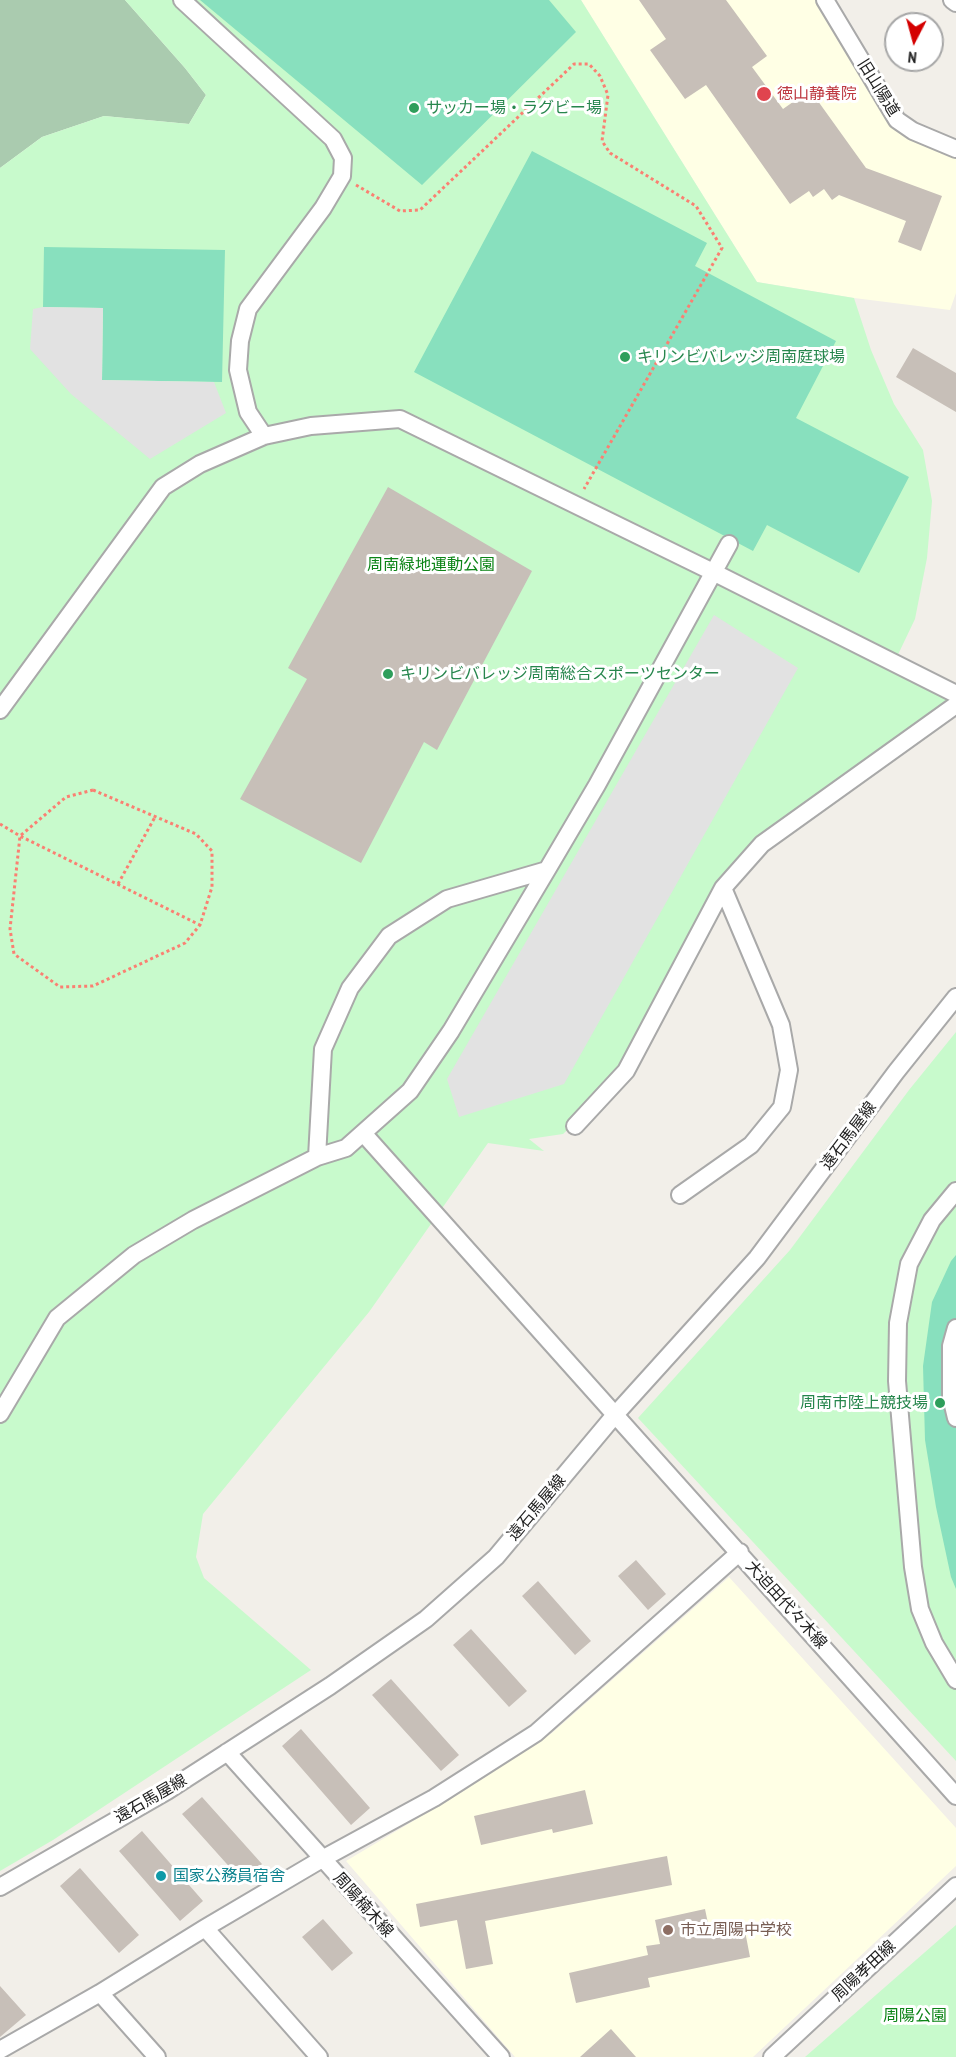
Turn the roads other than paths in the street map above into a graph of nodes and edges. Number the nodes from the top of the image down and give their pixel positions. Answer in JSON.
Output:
{"nodes":[{"id":1,"x":182,"y":0,"type":"edge"},
{"id":2,"x":825,"y":0,"type":"edge"},
{"id":3,"x":952,"y":0,"type":"edge"},
{"id":4,"x":956,"y":3,"type":"edge"},
{"id":5,"x":956,"y":149,"type":"edge"},
{"id":6,"x":264,"y":436,"type":"junction"},
{"id":7,"x":729,"y":544,"type":"dead end"},
{"id":8,"x":715,"y":573,"type":"junction"},
{"id":9,"x":956,"y":694,"type":"edge"},
{"id":10,"x":956,"y":705,"type":"edge"},
{"id":11,"x":0,"y":710,"type":"edge"},
{"id":12,"x":547,"y":870,"type":"junction"},
{"id":13,"x":723,"y":888,"type":"junction"},
{"id":14,"x":956,"y":997,"type":"edge"},
{"id":15,"x":575,"y":1125,"type":"dead end"},
{"id":16,"x":363,"y":1134,"type":"junction"},
{"id":17,"x":317,"y":1157,"type":"junction"},
{"id":18,"x":956,"y":1191,"type":"edge"},
{"id":19,"x":680,"y":1195,"type":"dead end"},
{"id":20,"x":956,"y":1328,"type":"edge"},
{"id":21,"x":0,"y":1414,"type":"edge"},
{"id":22,"x":614,"y":1416,"type":"junction"},
{"id":23,"x":956,"y":1418,"type":"edge"},
{"id":24,"x":740,"y":1552,"type":"junction"},
{"id":25,"x":956,"y":1680,"type":"edge"},
{"id":26,"x":227,"y":1752,"type":"junction"},
{"id":27,"x":956,"y":1796,"type":"edge"},
{"id":28,"x":322,"y":1859,"type":"junction"},
{"id":29,"x":956,"y":1886,"type":"edge"},
{"id":30,"x":0,"y":1887,"type":"edge"},
{"id":31,"x":204,"y":1928,"type":"junction"},
{"id":32,"x":100,"y":1993,"type":"junction"},
{"id":33,"x":0,"y":2050,"type":"edge"},
{"id":34,"x":158,"y":2057,"type":"edge"},
{"id":35,"x":319,"y":2057,"type":"edge"},
{"id":36,"x":501,"y":2057,"type":"edge"},
{"id":37,"x":772,"y":2057,"type":"edge"}],
"edges":[{"from":1,"to":6,"type":"street"},
{"from":2,"to":5,"type":"street","name":"旧山陽道"},
{"from":3,"to":4,"type":"street"},
{"from":6,"to":8,"type":"street"},
{"from":6,"to":11,"type":"street"},
{"from":7,"to":8,"type":"street"},
{"from":8,"to":9,"type":"street"},
{"from":8,"to":12,"type":"street"},
{"from":10,"to":13,"type":"street"},
{"from":12,"to":16,"type":"street"},
{"from":12,"to":17,"type":"street"},
{"from":13,"to":15,"type":"street"},
{"from":13,"to":19,"type":"street"},
{"from":14,"to":22,"type":"street","name":"遠石馬屋線"},
{"from":16,"to":17,"type":"street"},
{"from":16,"to":22,"type":"street","name":"大迫田代々木線"},
{"from":17,"to":21,"type":"street"},
{"from":18,"to":25,"type":"street"},
{"from":20,"to":23,"type":"street"},
{"from":22,"to":24,"type":"street","name":"大迫田代々木線"},
{"from":22,"to":26,"type":"street","name":"遠石馬屋線"},
{"from":24,"to":27,"type":"street","name":"大迫田代々木線"},
{"from":24,"to":28,"type":"street"},
{"from":26,"to":28,"type":"street","name":"周陽楠木線"},
{"from":26,"to":30,"type":"street","name":"遠石馬屋線"},
{"from":28,"to":31,"type":"street"},
{"from":28,"to":36,"type":"street","name":"周陽楠木線"},
{"from":29,"to":37,"type":"street","name":"周陽孝田線"},
{"from":31,"to":32,"type":"street"},
{"from":31,"to":35,"type":"street"},
{"from":32,"to":33,"type":"street"},
{"from":32,"to":34,"type":"street"}]}
